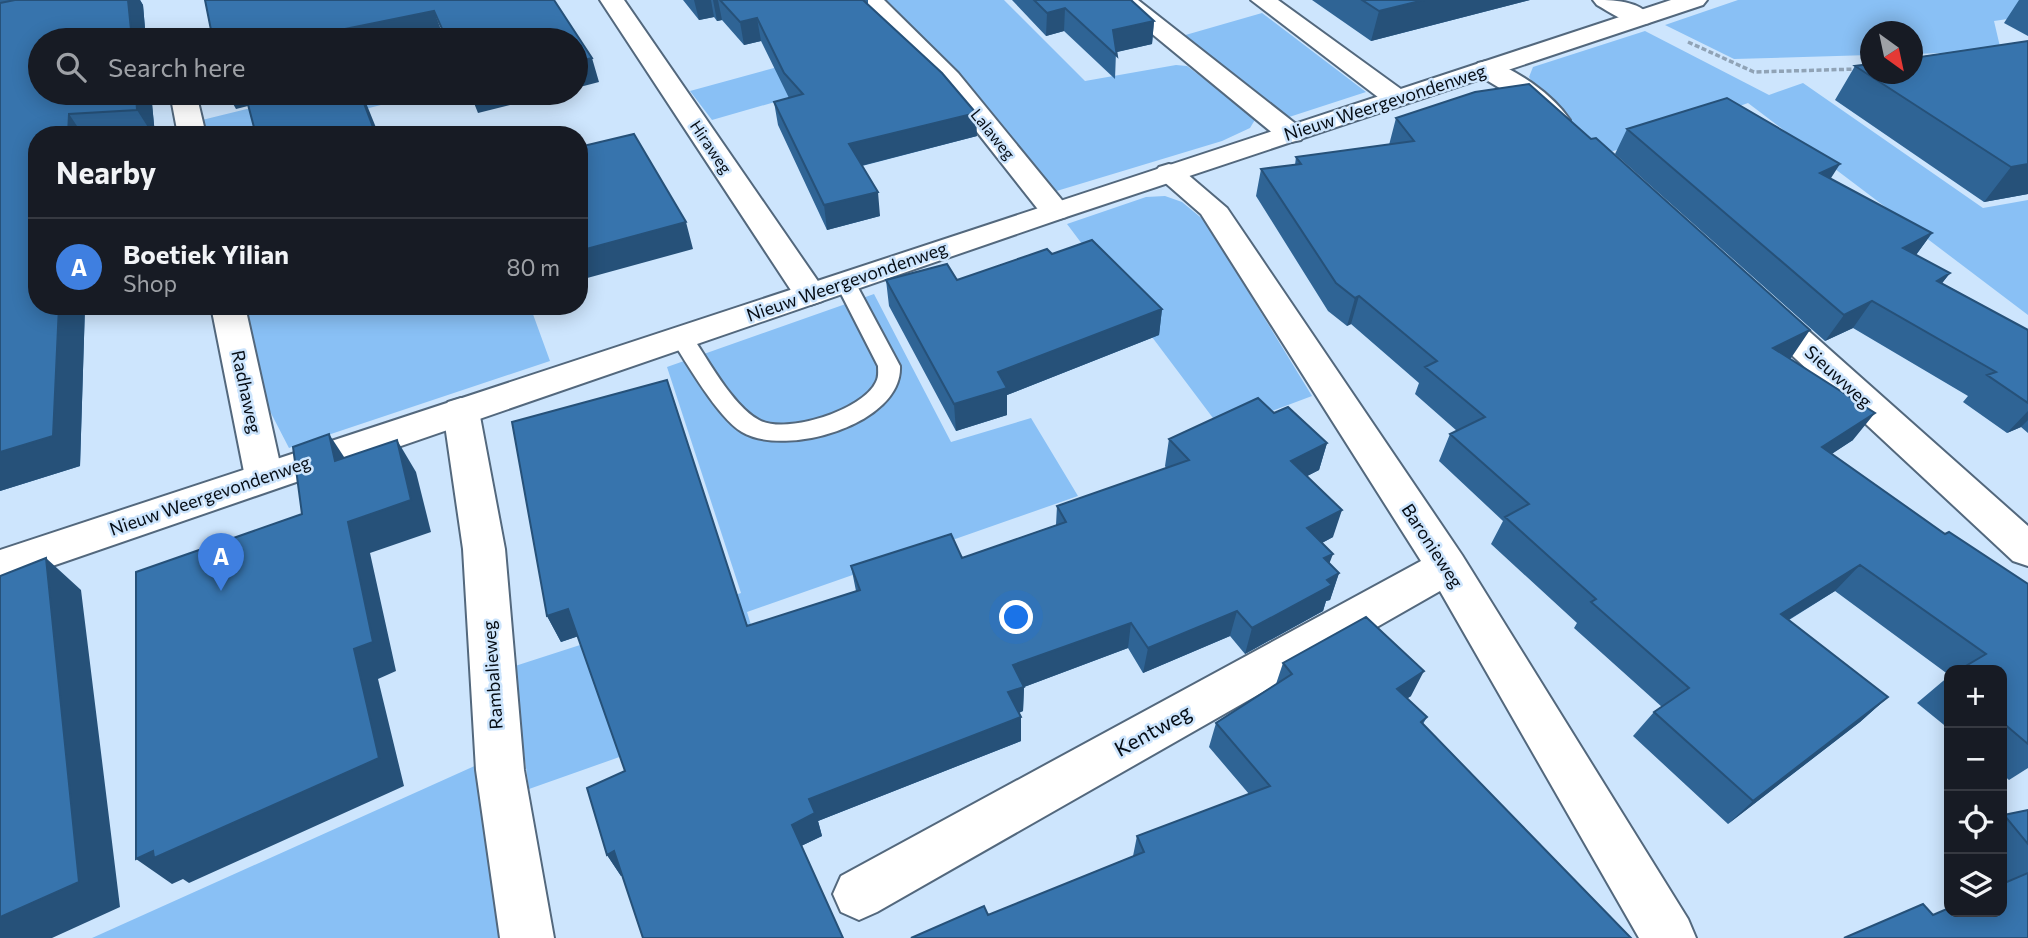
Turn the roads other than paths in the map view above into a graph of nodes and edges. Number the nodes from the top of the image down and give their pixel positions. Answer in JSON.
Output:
{"nodes":[{"id":1,"x":612,"y":0,"type":"edge"},
{"id":2,"x":871,"y":0,"type":"edge"},
{"id":3,"x":1123,"y":0,"type":"edge"},
{"id":4,"x":1263,"y":0,"type":"edge"},
{"id":5,"x":1605,"y":0,"type":"edge"},
{"id":6,"x":1695,"y":0,"type":"edge"},
{"id":7,"x":1640,"y":18,"type":"junction"},
{"id":8,"x":1487,"y":69,"type":"junction"},
{"id":9,"x":1396,"y":99,"type":"junction"},
{"id":10,"x":186,"y":105,"type":"edge"},
{"id":11,"x":190,"y":126,"type":"edge"},
{"id":12,"x":1291,"y":134,"type":"junction"},
{"id":13,"x":1576,"y":139,"type":"edge"},
{"id":14,"x":1169,"y":173,"type":"junction"},
{"id":15,"x":1055,"y":211,"type":"junction"},
{"id":16,"x":845,"y":282,"type":"junction"},
{"id":17,"x":1740,"y":288,"type":"edge"},
{"id":18,"x":810,"y":294,"type":"junction"},
{"id":19,"x":230,"y":315,"type":"edge"},
{"id":20,"x":681,"y":337,"type":"junction"},
{"id":21,"x":461,"y":411,"type":"junction"},
{"id":22,"x":264,"y":477,"type":"junction"},
{"id":23,"x":2028,"y":550,"type":"edge"},
{"id":24,"x":0,"y":567,"type":"edge"},
{"id":25,"x":1447,"y":567,"type":"junction"},
{"id":26,"x":859,"y":894,"type":"dead end"},
{"id":27,"x":527,"y":938,"type":"edge"},
{"id":28,"x":1668,"y":938,"type":"edge"}],
"edges":[{"from":1,"to":18,"type":"street","name":"Hiraweg"},
{"from":2,"to":15,"type":"street","name":"Lalaweg"},
{"from":3,"to":12,"type":"street"},
{"from":4,"to":9,"type":"street"},
{"from":5,"to":7,"type":"street"},
{"from":6,"to":7,"type":"street","name":"Nieuw Weergevondenweg"},
{"from":7,"to":8,"type":"street","name":"Nieuw Weergevondenweg"},
{"from":8,"to":9,"type":"street","name":"Nieuw Weergevondenweg"},
{"from":8,"to":13,"type":"street"},
{"from":9,"to":12,"type":"street","name":"Nieuw Weergevondenweg"},
{"from":10,"to":11,"type":"street"},
{"from":12,"to":14,"type":"street","name":"Nieuw Weergevondenweg"},
{"from":14,"to":15,"type":"street","name":"Nieuw Weergevondenweg"},
{"from":14,"to":25,"type":"street","name":"Baronieweg"},
{"from":15,"to":16,"type":"street","name":"Nieuw Weergevondenweg"},
{"from":16,"to":18,"type":"street","name":"Nieuw Weergevondenweg"},
{"from":16,"to":20,"type":"lane"},
{"from":17,"to":23,"type":"street","name":"Sieuwweg"},
{"from":18,"to":20,"type":"street","name":"Nieuw Weergevondenweg"},
{"from":19,"to":22,"type":"street","name":"Radhaweg"},
{"from":20,"to":21,"type":"street","name":"Nieuw Weergevondenweg"},
{"from":21,"to":22,"type":"street","name":"Nieuw Weergevondenweg"},
{"from":21,"to":27,"type":"street","name":"Rambalieweg"},
{"from":22,"to":24,"type":"street","name":"Nieuw Weergevondenweg"},
{"from":25,"to":26,"type":"street","name":"Kentweg"},
{"from":25,"to":28,"type":"street","name":"Baronieweg"}]}
